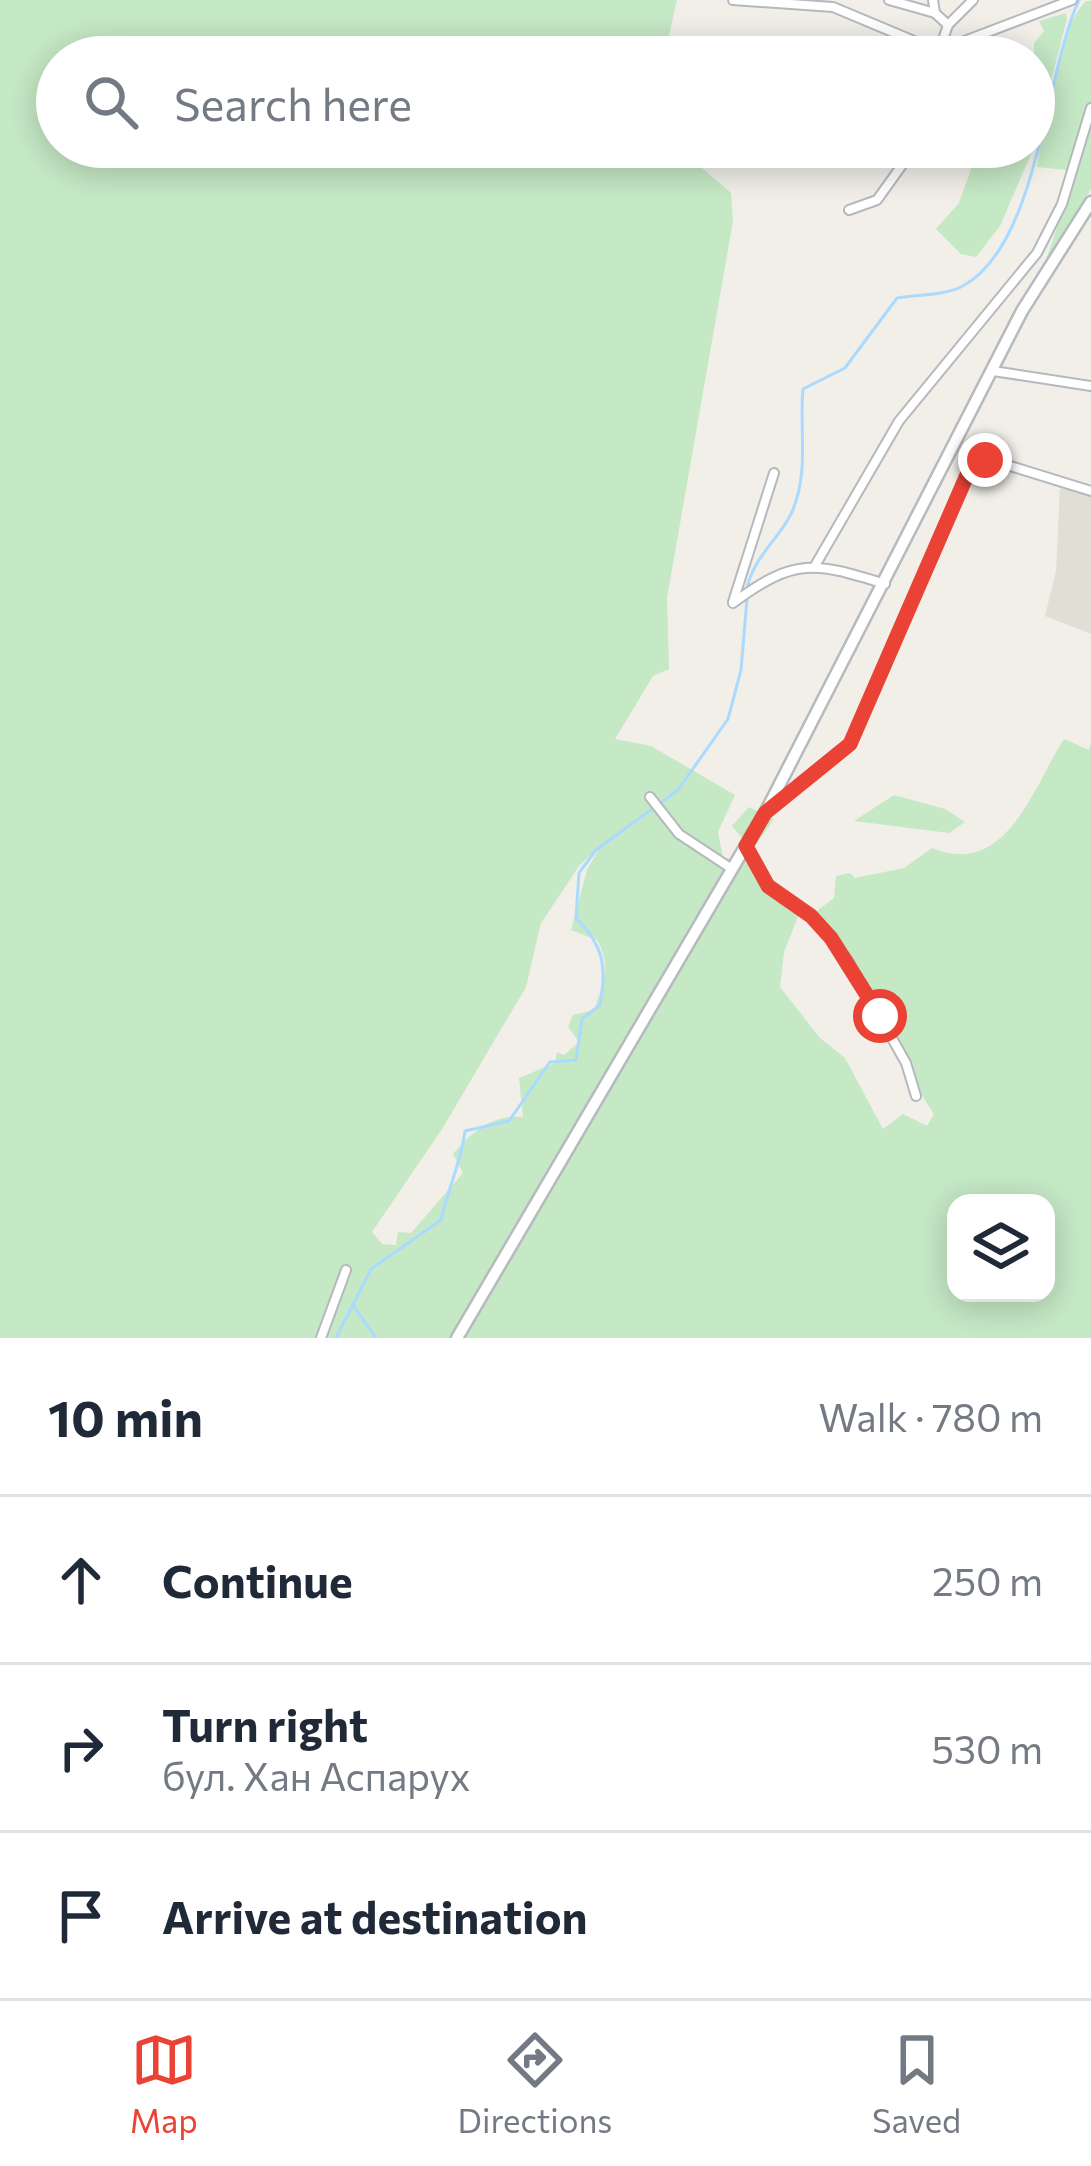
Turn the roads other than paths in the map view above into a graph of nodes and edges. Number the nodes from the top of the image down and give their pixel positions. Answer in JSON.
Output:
{"nodes":[{"id":1,"x":733,"y":0,"type":"edge"},
{"id":2,"x":889,"y":0,"type":"edge"},
{"id":3,"x":933,"y":0,"type":"edge"},
{"id":4,"x":973,"y":0,"type":"edge"},
{"id":5,"x":1072,"y":0,"type":"edge"},
{"id":6,"x":935,"y":13,"type":"junction"},
{"id":7,"x":948,"y":25,"type":"junction"},
{"id":8,"x":896,"y":36,"type":"edge"},
{"id":9,"x":944,"y":36,"type":"edge"},
{"id":10,"x":982,"y":36,"type":"edge"},
{"id":11,"x":1091,"y":108,"type":"edge"},
{"id":12,"x":900,"y":168,"type":"edge"},
{"id":13,"x":1091,"y":202,"type":"edge"},
{"id":14,"x":849,"y":210,"type":"dead end"},
{"id":15,"x":993,"y":371,"type":"junction"},
{"id":16,"x":1091,"y":386,"type":"edge"},
{"id":17,"x":774,"y":472,"type":"dead end"},
{"id":18,"x":1091,"y":491,"type":"edge"},
{"id":19,"x":816,"y":564,"type":"junction"},
{"id":20,"x":885,"y":584,"type":"junction"},
{"id":21,"x":654,"y":803,"type":"dead end"},
{"id":22,"x":765,"y":813,"type":"junction"},
{"id":23,"x":746,"y":846,"type":"junction"},
{"id":24,"x":732,"y":869,"type":"junction"},
{"id":25,"x":916,"y":1096,"type":"dead end"},
{"id":26,"x":346,"y":1270,"type":"dead end"},
{"id":27,"x":321,"y":1338,"type":"edge"},
{"id":28,"x":457,"y":1338,"type":"edge"}],
"edges":[{"from":1,"to":8,"type":"street"},
{"from":2,"to":6,"type":"street"},
{"from":3,"to":6,"type":"street"},
{"from":4,"to":7,"type":"street"},
{"from":5,"to":10,"type":"street"},
{"from":6,"to":7,"type":"street"},
{"from":7,"to":9,"type":"street"},
{"from":11,"to":19,"type":"street"},
{"from":12,"to":14,"type":"street"},
{"from":13,"to":15,"type":"main road"},
{"from":15,"to":16,"type":"street"},
{"from":15,"to":20,"type":"main road"},
{"from":17,"to":19,"type":"street"},
{"from":18,"to":22,"type":"street"},
{"from":19,"to":20,"type":"street"},
{"from":20,"to":22,"type":"main road"},
{"from":21,"to":24,"type":"street"},
{"from":22,"to":23,"type":"main road"},
{"from":23,"to":24,"type":"main road"},
{"from":23,"to":25,"type":"street"},
{"from":24,"to":28,"type":"main road"},
{"from":26,"to":27,"type":"street"}]}
